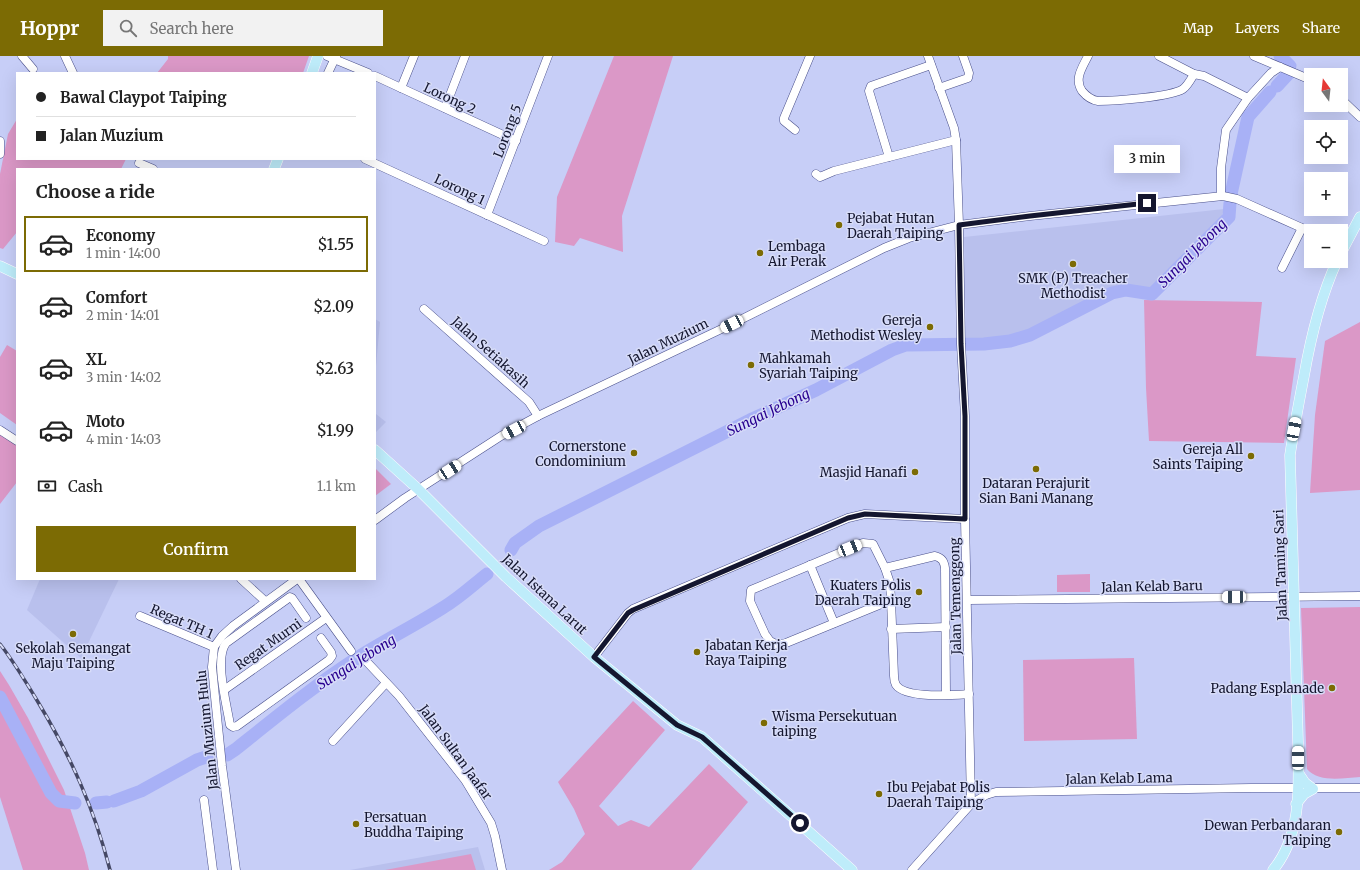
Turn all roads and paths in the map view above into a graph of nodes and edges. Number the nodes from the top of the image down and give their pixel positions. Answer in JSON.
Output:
{"nodes":[{"id":1,"x":22,"y":56,"type":"edge"},
{"id":2,"x":65,"y":56,"type":"edge"},
{"id":3,"x":318,"y":56,"type":"edge"},
{"id":4,"x":414,"y":56,"type":"edge"},
{"id":5,"x":465,"y":56,"type":"edge"},
{"id":6,"x":548,"y":56,"type":"edge"},
{"id":7,"x":810,"y":56,"type":"edge"},
{"id":8,"x":928,"y":56,"type":"edge"},
{"id":9,"x":963,"y":56,"type":"edge"},
{"id":10,"x":1088,"y":56,"type":"edge"},
{"id":11,"x":1158,"y":56,"type":"edge"},
{"id":12,"x":1254,"y":56,"type":"edge"},
{"id":13,"x":332,"y":57,"type":"edge"},
{"id":14,"x":931,"y":65,"type":"junction"},
{"id":15,"x":1280,"y":67,"type":"junction"},
{"id":16,"x":33,"y":69,"type":"dead end"},
{"id":17,"x":73,"y":72,"type":"edge"},
{"id":18,"x":312,"y":72,"type":"edge"},
{"id":19,"x":328,"y":72,"type":"edge"},
{"id":20,"x":366,"y":72,"type":"edge"},
{"id":21,"x":1194,"y":74,"type":"junction"},
{"id":22,"x":376,"y":76,"type":"edge"},
{"id":23,"x":1304,"y":77,"type":"edge"},
{"id":24,"x":402,"y":88,"type":"junction"},
{"id":25,"x":939,"y":88,"type":"junction"},
{"id":26,"x":1248,"y":98,"type":"junction"},
{"id":27,"x":1348,"y":105,"type":"edge"},
{"id":28,"x":444,"y":108,"type":"junction"},
{"id":29,"x":1360,"y":117,"type":"edge"},
{"id":30,"x":795,"y":130,"type":"dead end"},
{"id":31,"x":956,"y":140,"type":"junction"},
{"id":32,"x":0,"y":141,"type":"edge"},
{"id":33,"x":516,"y":141,"type":"junction"},
{"id":34,"x":0,"y":154,"type":"edge"},
{"id":35,"x":889,"y":157,"type":"junction"},
{"id":36,"x":367,"y":160,"type":"edge"},
{"id":37,"x":139,"y":163,"type":"dead end"},
{"id":38,"x":151,"y":168,"type":"edge"},
{"id":39,"x":816,"y":174,"type":"dead end"},
{"id":40,"x":1221,"y":196,"type":"junction"},
{"id":41,"x":487,"y":215,"type":"junction"},
{"id":42,"x":1360,"y":217,"type":"edge"},
{"id":43,"x":959,"y":225,"type":"junction"},
{"id":44,"x":1302,"y":228,"type":"joint"},
{"id":45,"x":1348,"y":238,"type":"edge"},
{"id":46,"x":544,"y":240,"type":"dead end"},
{"id":47,"x":0,"y":266,"type":"edge"},
{"id":48,"x":1282,"y":268,"type":"dead end"},
{"id":49,"x":1334,"y":268,"type":"edge"},
{"id":50,"x":16,"y":274,"type":"edge"},
{"id":51,"x":424,"y":309,"type":"dead end"},
{"id":52,"x":538,"y":416,"type":"junction"},
{"id":53,"x":0,"y":430,"type":"edge"},
{"id":54,"x":16,"y":440,"type":"edge"},
{"id":55,"x":376,"y":451,"type":"edge"},
{"id":56,"x":418,"y":490,"type":"junction"},
{"id":57,"x":376,"y":519,"type":"edge"},
{"id":58,"x":965,"y":519,"type":"junction"},
{"id":59,"x":810,"y":564,"type":"junction"},
{"id":60,"x":884,"y":568,"type":"junction"},
{"id":61,"x":242,"y":580,"type":"edge"},
{"id":62,"x":297,"y":580,"type":"edge"},
{"id":63,"x":299,"y":580,"type":"edge"},
{"id":64,"x":1360,"y":596,"type":"edge"},
{"id":65,"x":1294,"y":597,"type":"junction"},
{"id":66,"x":891,"y":600,"type":"junction"},
{"id":67,"x":968,"y":600,"type":"junction"},
{"id":68,"x":265,"y":602,"type":"junction"},
{"id":69,"x":140,"y":616,"type":"dead end"},
{"id":70,"x":306,"y":618,"type":"dead end"},
{"id":71,"x":326,"y":618,"type":"junction"},
{"id":72,"x":834,"y":623,"type":"junction"},
{"id":73,"x":946,"y":627,"type":"junction"},
{"id":74,"x":891,"y":629,"type":"junction"},
{"id":75,"x":321,"y":638,"type":"dead end"},
{"id":76,"x":214,"y":647,"type":"junction"},
{"id":77,"x":351,"y":651,"type":"dead end"},
{"id":78,"x":594,"y":657,"type":"junction"},
{"id":79,"x":367,"y":662,"type":"dead end"},
{"id":80,"x":386,"y":683,"type":"junction"},
{"id":81,"x":224,"y":690,"type":"junction"},
{"id":82,"x":969,"y":694,"type":"junction"},
{"id":83,"x":946,"y":695,"type":"junction"},
{"id":84,"x":333,"y":741,"type":"dead end"},
{"id":85,"x":1298,"y":774,"type":"junction"},
{"id":86,"x":1360,"y":788,"type":"edge"},
{"id":87,"x":1298,"y":789,"type":"junction"},
{"id":88,"x":1313,"y":789,"type":"junction"},
{"id":89,"x":204,"y":800,"type":"dead end"},
{"id":90,"x":971,"y":804,"type":"junction"},
{"id":91,"x":1296,"y":804,"type":"junction"},
{"id":92,"x":846,"y":868,"type":"edge"},
{"id":93,"x":212,"y":870,"type":"edge"},
{"id":94,"x":236,"y":870,"type":"edge"},
{"id":95,"x":502,"y":870,"type":"edge"},
{"id":96,"x":912,"y":870,"type":"edge"},
{"id":97,"x":1273,"y":870,"type":"edge"}],
"edges":[{"from":1,"to":16,"type":"street"},
{"from":2,"to":17,"type":"street"},
{"from":3,"to":18,"type":"main road"},
{"from":4,"to":24,"type":"street"},
{"from":5,"to":28,"type":"street"},
{"from":6,"to":33,"type":"street","name":"Lorong 5"},
{"from":7,"to":30,"type":"street"},
{"from":8,"to":14,"type":"street","name":"Jalan Temenggong"},
{"from":9,"to":25,"type":"street"},
{"from":10,"to":21,"type":"street"},
{"from":11,"to":21,"type":"street"},
{"from":12,"to":15,"type":"street"},
{"from":13,"to":19,"type":"street"},
{"from":13,"to":20,"type":"street"},
{"from":14,"to":25,"type":"street","name":"Jalan Temenggong"},
{"from":14,"to":35,"type":"street"},
{"from":15,"to":23,"type":"street"},
{"from":15,"to":26,"type":"street"},
{"from":21,"to":26,"type":"street"},
{"from":22,"to":24,"type":"street","name":"Lorong 2"},
{"from":24,"to":28,"type":"street","name":"Lorong 2"},
{"from":25,"to":31,"type":"street","name":"Jalan Temenggong"},
{"from":26,"to":40,"type":"street"},
{"from":27,"to":29,"type":"street"},
{"from":28,"to":33,"type":"street","name":"Lorong 2"},
{"from":31,"to":35,"type":"street"},
{"from":31,"to":43,"type":"street","name":"Jalan Temenggong"},
{"from":32,"to":34,"type":"street"},
{"from":33,"to":41,"type":"street","name":"Lorong 5"},
{"from":35,"to":39,"type":"street"},
{"from":36,"to":41,"type":"street","name":"Lorong 1"},
{"from":37,"to":38,"type":"street"},
{"from":40,"to":43,"type":"street","name":"Jalan Muzium"},
{"from":40,"to":44,"type":"street","name":"Jalan Muzium"},
{"from":41,"to":46,"type":"street","name":"Lorong 1"},
{"from":42,"to":45,"type":"main road"},
{"from":43,"to":52,"type":"street","name":"Jalan Muzium"},
{"from":43,"to":58,"type":"street","name":"Jalan Temenggong"},
{"from":44,"to":48,"type":"street"},
{"from":47,"to":50,"type":"main road"},
{"from":49,"to":65,"type":"main road","name":"Jalan Taming Sari"},
{"from":51,"to":52,"type":"street","name":"Jalan Setiakasih"},
{"from":52,"to":56,"type":"street","name":"Jalan Muzium"},
{"from":53,"to":54,"type":"street"},
{"from":55,"to":56,"type":"main road","name":"Jalan Istana Larut"},
{"from":56,"to":57,"type":"street"},
{"from":56,"to":78,"type":"main road","name":"Jalan Istana Larut"},
{"from":58,"to":67,"type":"street","name":"Jalan Temenggong"},
{"from":58,"to":78,"type":"street"},
{"from":59,"to":60,"type":"street"},
{"from":59,"to":72,"type":"street"},
{"from":59,"to":72,"type":"street"},
{"from":60,"to":66,"type":"street"},
{"from":60,"to":73,"type":"street"},
{"from":61,"to":68,"type":"street"},
{"from":62,"to":68,"type":"street"},
{"from":63,"to":71,"type":"street"},
{"from":64,"to":65,"type":"street","name":"Jalan Kelab Baru"},
{"from":65,"to":67,"type":"street","name":"Jalan Kelab Baru"},
{"from":65,"to":85,"type":"main road","name":"Jalan Taming Sari"},
{"from":66,"to":72,"type":"street"},
{"from":66,"to":74,"type":"street"},
{"from":67,"to":82,"type":"street","name":"Jalan Temenggong"},
{"from":68,"to":76,"type":"street"},
{"from":69,"to":76,"type":"street","name":"Regat TH 1"},
{"from":70,"to":81,"type":"street"},
{"from":71,"to":77,"type":"street"},
{"from":71,"to":81,"type":"street","name":"Regat Murni"},
{"from":73,"to":74,"type":"street"},
{"from":73,"to":83,"type":"street"},
{"from":74,"to":83,"type":"street"},
{"from":75,"to":81,"type":"street"},
{"from":76,"to":94,"type":"street","name":"Jalan Muzium Hulu"},
{"from":78,"to":92,"type":"main road","name":"Jalan Istana Larut"},
{"from":79,"to":80,"type":"street","name":"Jalan Sultan Jaafar"},
{"from":80,"to":84,"type":"street"},
{"from":80,"to":95,"type":"street","name":"Jalan Sultan Jaafar"},
{"from":82,"to":83,"type":"street"},
{"from":82,"to":90,"type":"street","name":"Jalan Temenggong"},
{"from":85,"to":87,"type":"main road","name":"Jalan Taming Sari"},
{"from":85,"to":88,"type":"main road"},
{"from":86,"to":88,"type":"street","name":"Jalan Kelab Lama"},
{"from":87,"to":88,"type":"street","name":"Jalan Kelab Lama"},
{"from":87,"to":90,"type":"street","name":"Jalan Kelab Lama"},
{"from":87,"to":91,"type":"main road","name":"Jalan Taming Sari"},
{"from":88,"to":91,"type":"main road"},
{"from":89,"to":93,"type":"street"},
{"from":90,"to":96,"type":"street","name":"Jalan Kelab Lama"},
{"from":91,"to":97,"type":"main road","name":"Jalan Taming Sari"}]}
